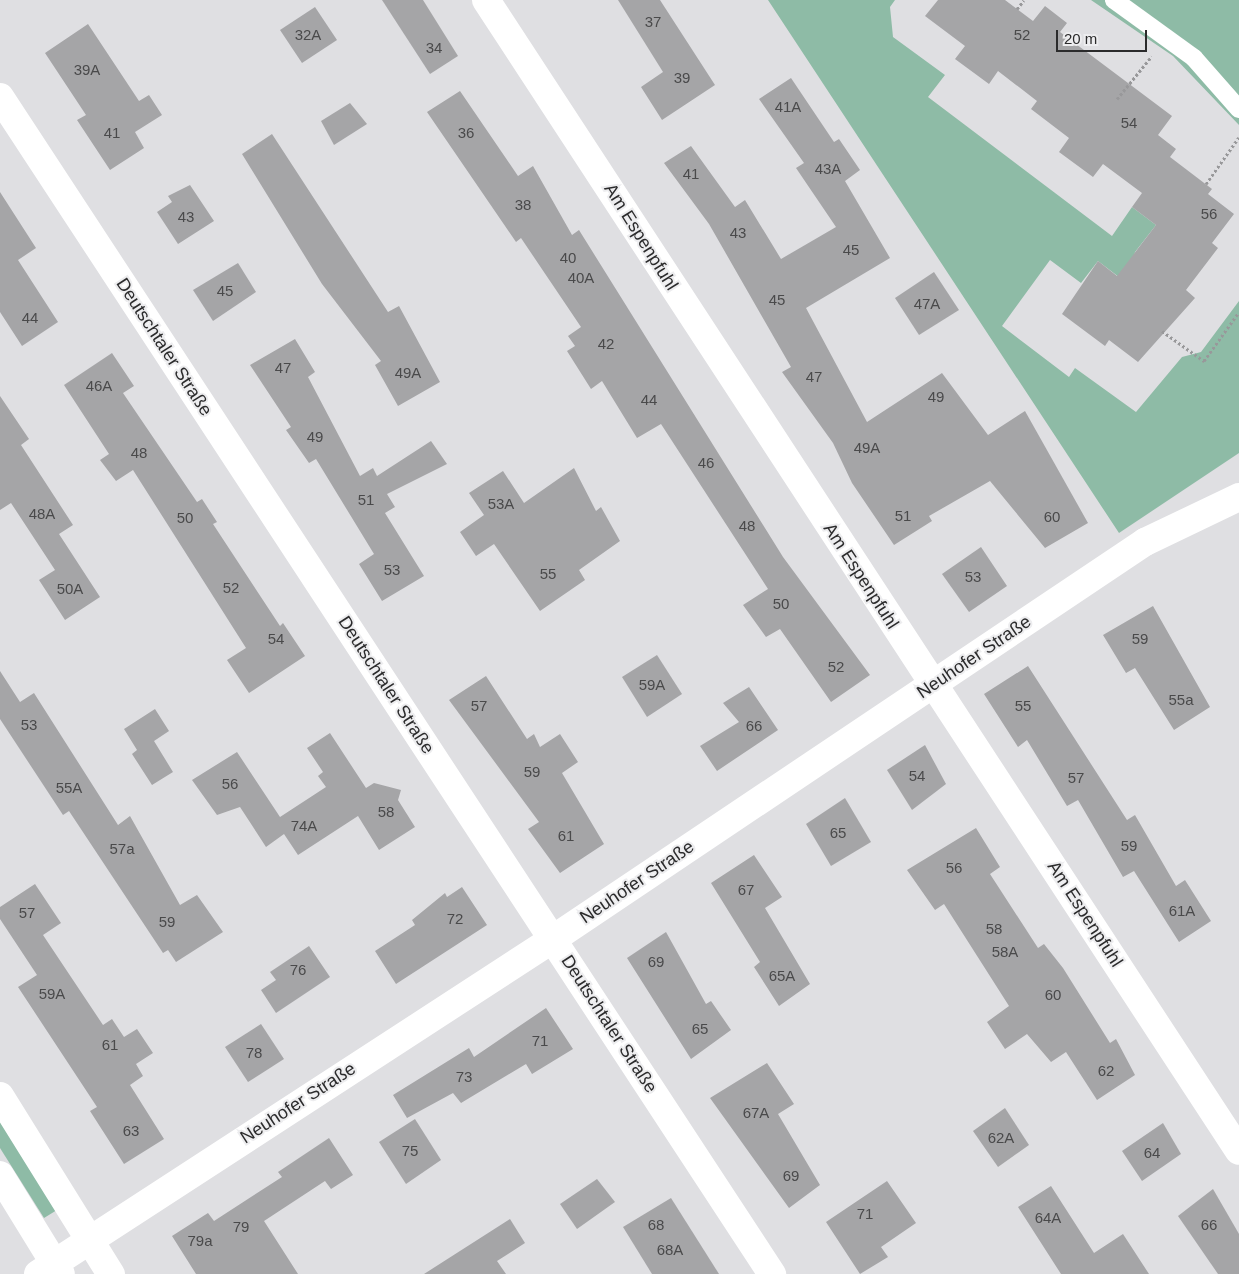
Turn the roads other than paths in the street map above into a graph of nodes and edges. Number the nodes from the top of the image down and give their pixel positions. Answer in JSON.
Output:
{"nodes":[{"id":1,"x":486,"y":0,"type":"edge"},
{"id":2,"x":1114,"y":0,"type":"edge"},
{"id":3,"x":0,"y":97,"type":"edge"},
{"id":4,"x":1239,"y":109,"type":"edge"},
{"id":5,"x":1239,"y":497,"type":"edge"},
{"id":6,"x":933,"y":685,"type":"junction"},
{"id":7,"x":553,"y":939,"type":"junction"},
{"id":8,"x":0,"y":1096,"type":"edge"},
{"id":9,"x":1239,"y":1151,"type":"edge"},
{"id":10,"x":0,"y":1175,"type":"edge"},
{"id":11,"x":90,"y":1240,"type":"junction"},
{"id":12,"x":51,"y":1270,"type":"edge"},
{"id":13,"x":111,"y":1274,"type":"edge"},
{"id":14,"x":772,"y":1274,"type":"edge"}],
"edges":[{"from":1,"to":6,"type":"street","name":"Am Espenpfuhl"},
{"from":2,"to":4,"type":"lane"},
{"from":3,"to":7,"type":"street","name":"Deutschtaler Straße"},
{"from":5,"to":6,"type":"street","name":"Neuhofer Straße"},
{"from":6,"to":7,"type":"street","name":"Neuhofer Straße"},
{"from":6,"to":9,"type":"street","name":"Am Espenpfuhl"},
{"from":7,"to":11,"type":"street","name":"Neuhofer Straße"},
{"from":7,"to":14,"type":"street","name":"Deutschtaler Straße"},
{"from":8,"to":11,"type":"street"},
{"from":10,"to":12,"type":"street"},
{"from":11,"to":12,"type":"street","name":"Neuhofer Straße"},
{"from":11,"to":13,"type":"street"}]}
